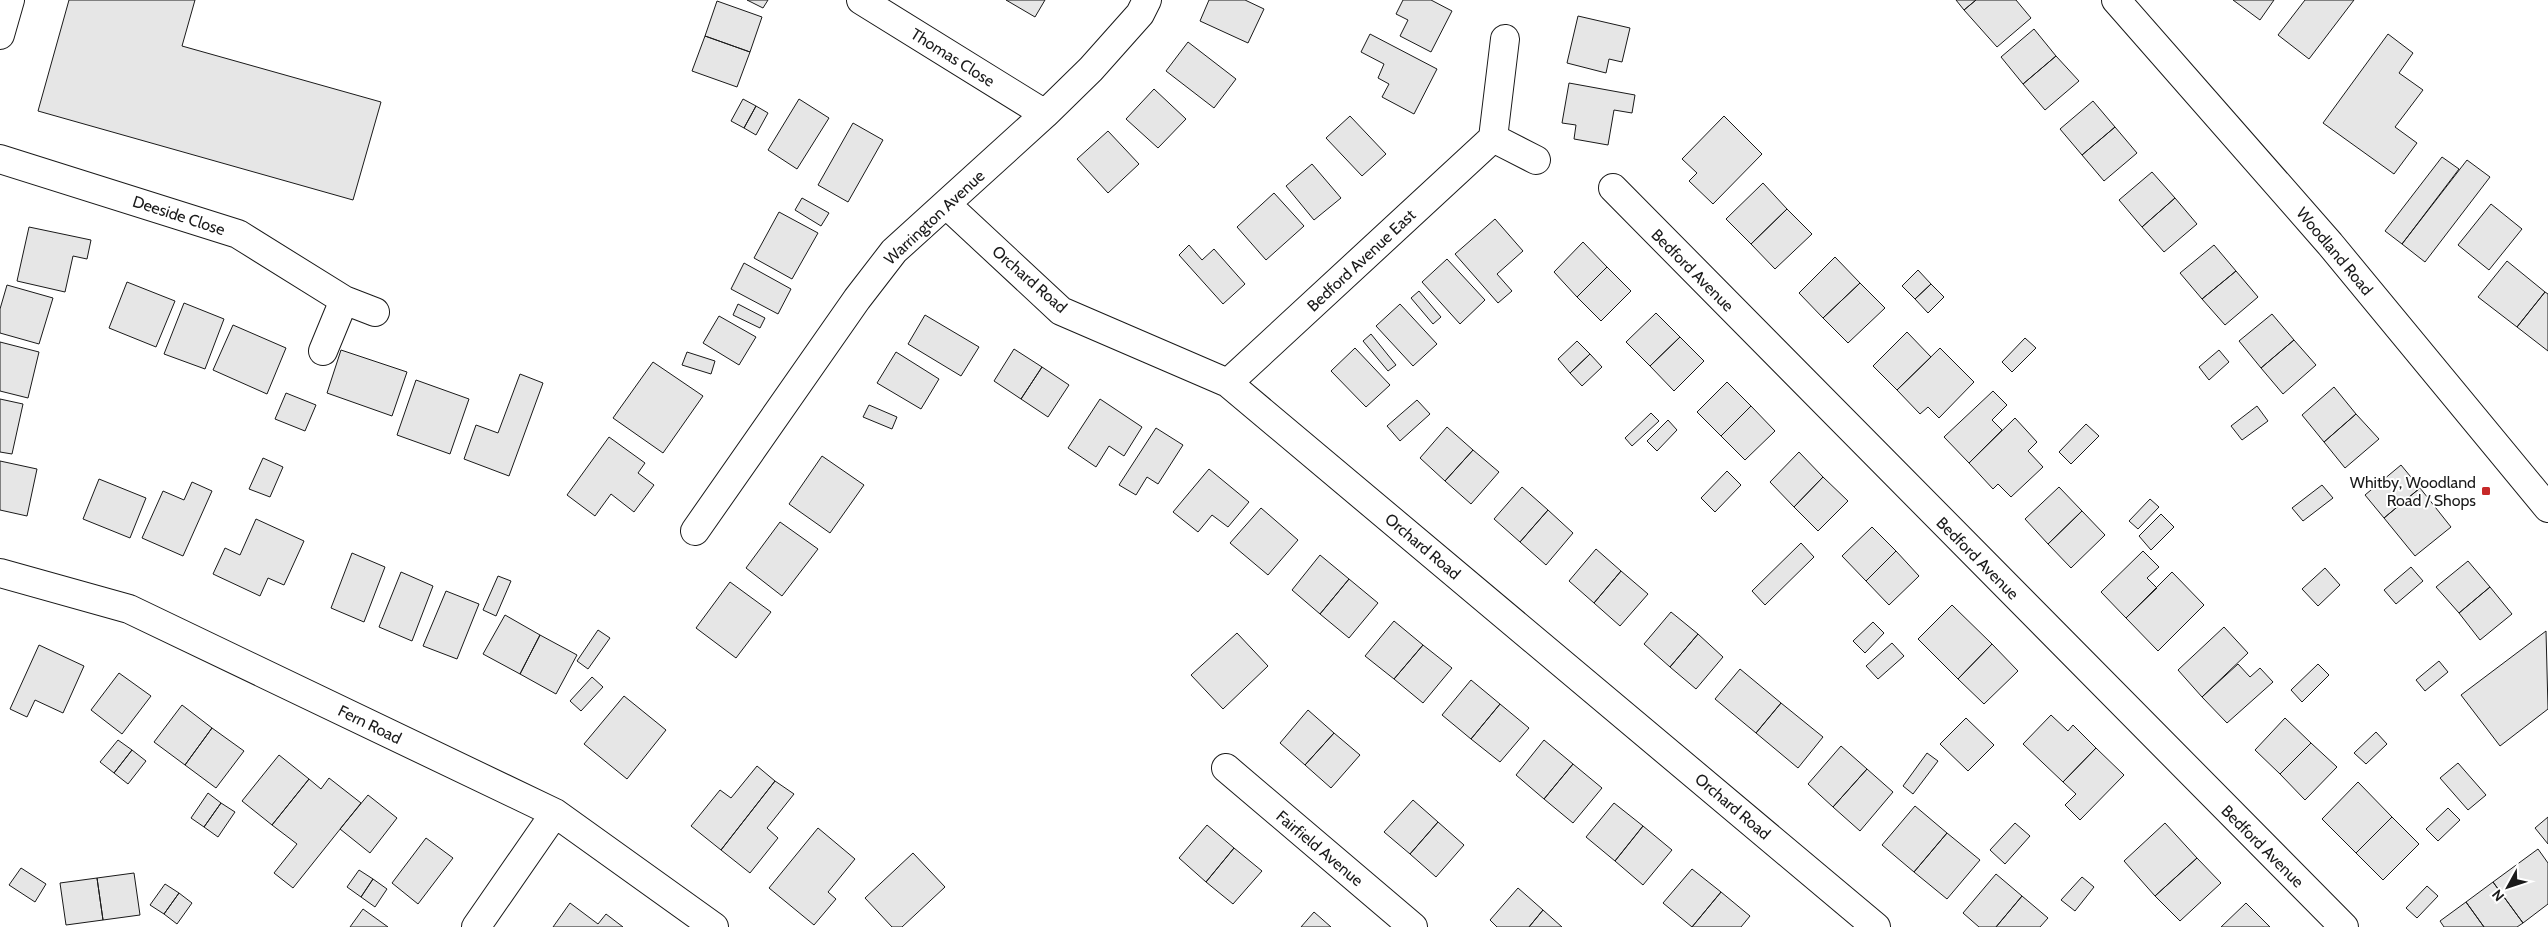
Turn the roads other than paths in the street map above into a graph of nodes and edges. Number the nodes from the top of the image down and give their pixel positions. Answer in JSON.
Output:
{"nodes":[{"id":1,"x":10,"y":0,"type":"edge"},
{"id":2,"x":861,"y":0,"type":"edge"},
{"id":3,"x":1147,"y":0,"type":"edge"},
{"id":4,"x":2116,"y":0,"type":"edge"},
{"id":5,"x":0,"y":36,"type":"edge"},
{"id":6,"x":1505,"y":39,"type":"dead end"},
{"id":7,"x":1045,"y":114,"type":"junction"},
{"id":8,"x":1493,"y":138,"type":"junction"},
{"id":9,"x":0,"y":158,"type":"edge"},
{"id":10,"x":1536,"y":160,"type":"dead end"},
{"id":11,"x":1613,"y":188,"type":"dead end"},
{"id":12,"x":946,"y":204,"type":"junction"},
{"id":13,"x":344,"y":300,"type":"junction"},
{"id":14,"x":375,"y":312,"type":"dead end"},
{"id":15,"x":323,"y":351,"type":"dead end"},
{"id":16,"x":1228,"y":383,"type":"junction"},
{"id":17,"x":2548,"y":508,"type":"edge"},
{"id":18,"x":695,"y":531,"type":"dead end"},
{"id":19,"x":0,"y":572,"type":"edge"},
{"id":20,"x":1226,"y":768,"type":"dead end"},
{"id":21,"x":556,"y":813,"type":"junction"},
{"id":22,"x":476,"y":927,"type":"edge"},
{"id":23,"x":714,"y":927,"type":"edge"},
{"id":24,"x":1413,"y":927,"type":"edge"},
{"id":25,"x":1876,"y":927,"type":"edge"},
{"id":26,"x":2344,"y":927,"type":"edge"}],
"edges":[{"from":1,"to":5,"type":"street"},
{"from":2,"to":7,"type":"street","name":"Thomas Close"},
{"from":3,"to":7,"type":"street","name":"Warrington Avenue"},
{"from":4,"to":17,"type":"street","name":"Woodland Road"},
{"from":6,"to":8,"type":"street"},
{"from":7,"to":12,"type":"street","name":"Warrington Avenue"},
{"from":8,"to":10,"type":"street"},
{"from":8,"to":16,"type":"street","name":"Bedford Avenue East"},
{"from":9,"to":13,"type":"street","name":"Deeside Close"},
{"from":11,"to":26,"type":"street","name":"Bedford Avenue"},
{"from":12,"to":16,"type":"street","name":"Orchard Road"},
{"from":12,"to":18,"type":"street","name":"Warrington Avenue"},
{"from":13,"to":14,"type":"street","name":"Deeside Close"},
{"from":13,"to":15,"type":"street"},
{"from":16,"to":25,"type":"street","name":"Orchard Road"},
{"from":19,"to":21,"type":"street","name":"Fern Road"},
{"from":20,"to":24,"type":"street","name":"Fairfield Avenue"},
{"from":21,"to":22,"type":"street"},
{"from":21,"to":23,"type":"street","name":"Fern Road"}]}
